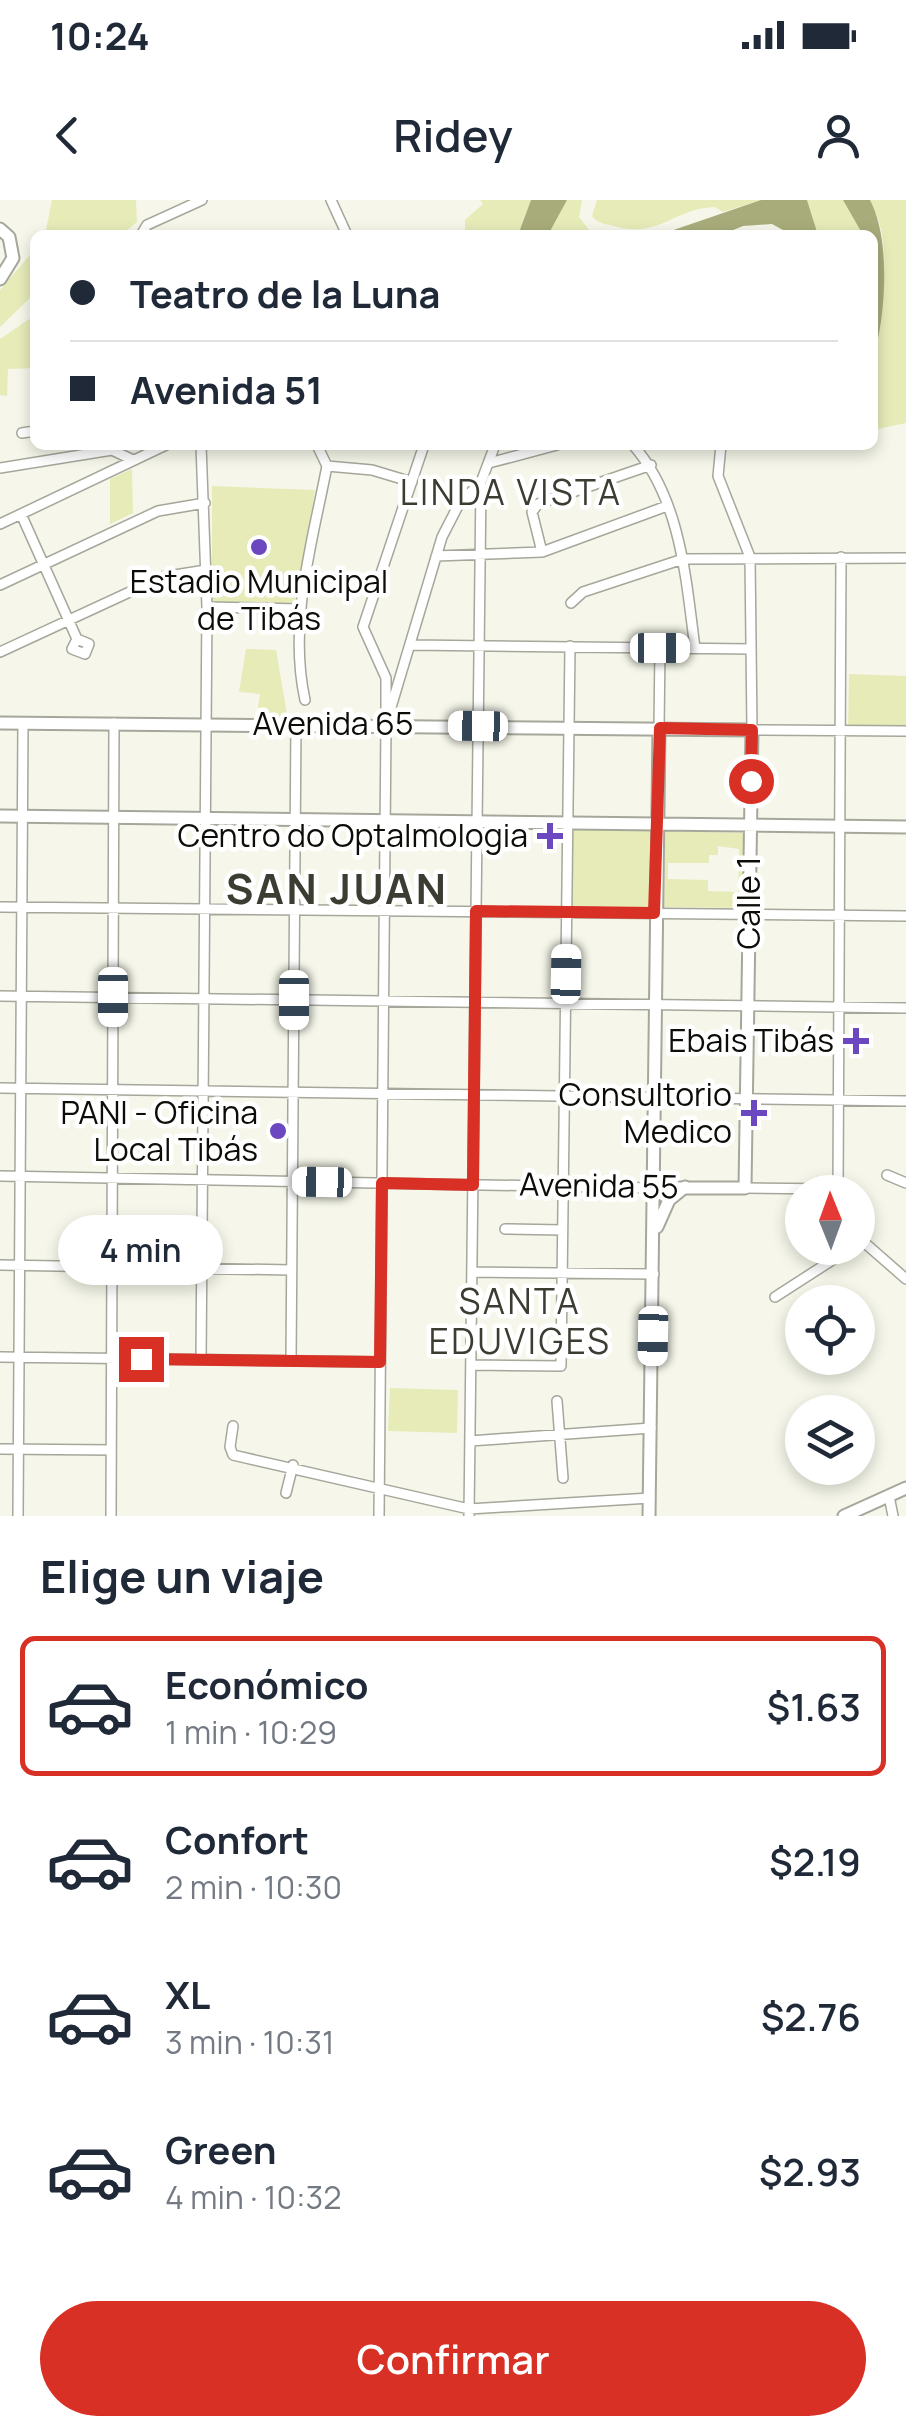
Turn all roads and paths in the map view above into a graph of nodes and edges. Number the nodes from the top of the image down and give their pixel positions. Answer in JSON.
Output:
{"nodes":[{"id":1,"x":202,"y":200,"type":"edge"},
{"id":2,"x":330,"y":200,"type":"edge"},
{"id":3,"x":1,"y":230,"type":"edge"},
{"id":4,"x":147,"y":230,"type":"edge"},
{"id":5,"x":345,"y":230,"type":"edge"},
{"id":6,"x":0,"y":279,"type":"edge"},
{"id":7,"x":30,"y":432,"type":"edge"},
{"id":8,"x":22,"y":433,"type":"dead end"},
{"id":9,"x":155,"y":450,"type":"edge"},
{"id":10,"x":201,"y":450,"type":"edge"},
{"id":11,"x":319,"y":450,"type":"edge"},
{"id":12,"x":422,"y":450,"type":"edge"},
{"id":13,"x":494,"y":450,"type":"edge"},
{"id":14,"x":538,"y":450,"type":"edge"},
{"id":15,"x":638,"y":450,"type":"edge"},
{"id":16,"x":721,"y":450,"type":"edge"},
{"id":17,"x":134,"y":460,"type":"junction"},
{"id":18,"x":490,"y":463,"type":"junction"},
{"id":19,"x":650,"y":465,"type":"junction"},
{"id":20,"x":327,"y":466,"type":"junction"},
{"id":21,"x":0,"y":468,"type":"edge"},
{"id":22,"x":412,"y":482,"type":"junction"},
{"id":23,"x":481,"y":482,"type":"junction"},
{"id":24,"x":205,"y":503,"type":"junction"},
{"id":25,"x":667,"y":506,"type":"junction"},
{"id":26,"x":21,"y":514,"type":"junction"},
{"id":27,"x":0,"y":524,"type":"edge"},
{"id":28,"x":542,"y":552,"type":"junction"},
{"id":29,"x":480,"y":555,"type":"junction"},
{"id":30,"x":436,"y":556,"type":"junction"},
{"id":31,"x":750,"y":557,"type":"junction"},
{"id":32,"x":842,"y":557,"type":"junction"},
{"id":33,"x":906,"y":558,"type":"edge"},
{"id":34,"x":683,"y":560,"type":"junction"},
{"id":35,"x":42,"y":565,"type":"junction"},
{"id":36,"x":206,"y":570,"type":"junction"},
{"id":37,"x":0,"y":585,"type":"edge"},
{"id":38,"x":571,"y":603,"type":"dead end"},
{"id":39,"x":207,"y":607,"type":"junction"},
{"id":40,"x":300,"y":609,"type":"junction"},
{"id":41,"x":68,"y":620,"type":"junction"},
{"id":42,"x":77,"y":639,"type":"dead end"},
{"id":43,"x":412,"y":645,"type":"junction"},
{"id":44,"x":479,"y":646,"type":"junction"},
{"id":45,"x":570,"y":646,"type":"junction"},
{"id":46,"x":660,"y":648,"type":"junction"},
{"id":47,"x":695,"y":648,"type":"junction"},
{"id":48,"x":750,"y":649,"type":"junction"},
{"id":49,"x":0,"y":652,"type":"edge"},
{"id":50,"x":392,"y":698,"type":"junction"},
{"id":51,"x":305,"y":700,"type":"dead end"},
{"id":52,"x":0,"y":723,"type":"edge"},
{"id":53,"x":23,"y":723,"type":"junction"},
{"id":54,"x":114,"y":724,"type":"junction"},
{"id":55,"x":206,"y":724,"type":"junction"},
{"id":56,"x":296,"y":724,"type":"junction"},
{"id":57,"x":386,"y":724,"type":"junction"},
{"id":58,"x":478,"y":726,"type":"junction"},
{"id":59,"x":570,"y":727,"type":"junction"},
{"id":60,"x":660,"y":728,"type":"junction"},
{"id":61,"x":752,"y":730,"type":"junction"},
{"id":62,"x":842,"y":731,"type":"junction"},
{"id":63,"x":906,"y":732,"type":"edge"},
{"id":64,"x":0,"y":816,"type":"edge"},
{"id":65,"x":21,"y":816,"type":"junction"},
{"id":66,"x":112,"y":818,"type":"junction"},
{"id":67,"x":204,"y":819,"type":"junction"},
{"id":68,"x":295,"y":820,"type":"junction"},
{"id":69,"x":386,"y":822,"type":"junction"},
{"id":70,"x":477,"y":823,"type":"junction"},
{"id":71,"x":568,"y":824,"type":"junction"},
{"id":72,"x":656,"y":825,"type":"junction"},
{"id":73,"x":750,"y":826,"type":"junction"},
{"id":74,"x":841,"y":827,"type":"junction"},
{"id":75,"x":906,"y":828,"type":"edge"},
{"id":76,"x":0,"y":907,"type":"edge"},
{"id":77,"x":22,"y":907,"type":"junction"},
{"id":78,"x":113,"y":908,"type":"junction"},
{"id":79,"x":203,"y":908,"type":"junction"},
{"id":80,"x":295,"y":910,"type":"junction"},
{"id":81,"x":386,"y":910,"type":"junction"},
{"id":82,"x":476,"y":911,"type":"junction"},
{"id":83,"x":567,"y":912,"type":"junction"},
{"id":84,"x":654,"y":913,"type":"junction"},
{"id":85,"x":749,"y":914,"type":"junction"},
{"id":86,"x":840,"y":915,"type":"junction"},
{"id":87,"x":906,"y":916,"type":"edge"},
{"id":88,"x":0,"y":996,"type":"edge"},
{"id":89,"x":22,"y":996,"type":"junction"},
{"id":90,"x":113,"y":997,"type":"junction"},
{"id":91,"x":203,"y":999,"type":"junction"},
{"id":92,"x":294,"y":1000,"type":"junction"},
{"id":93,"x":384,"y":1001,"type":"junction"},
{"id":94,"x":475,"y":1003,"type":"junction"},
{"id":95,"x":565,"y":1004,"type":"junction"},
{"id":96,"x":652,"y":1005,"type":"junction"},
{"id":97,"x":748,"y":1006,"type":"junction"},
{"id":98,"x":840,"y":1007,"type":"junction"},
{"id":99,"x":906,"y":1008,"type":"edge"},
{"id":100,"x":0,"y":1088,"type":"edge"},
{"id":101,"x":21,"y":1088,"type":"junction"},
{"id":102,"x":112,"y":1090,"type":"junction"},
{"id":103,"x":202,"y":1091,"type":"junction"},
{"id":104,"x":293,"y":1092,"type":"junction"},
{"id":105,"x":384,"y":1094,"type":"junction"},
{"id":106,"x":474,"y":1096,"type":"junction"},
{"id":107,"x":564,"y":1097,"type":"junction"},
{"id":108,"x":652,"y":1098,"type":"junction"},
{"id":109,"x":747,"y":1099,"type":"junction"},
{"id":110,"x":839,"y":1100,"type":"junction"},
{"id":111,"x":906,"y":1101,"type":"edge"},
{"id":112,"x":887,"y":1174,"type":"dead end"},
{"id":113,"x":838,"y":1175,"type":"edge"},
{"id":114,"x":0,"y":1176,"type":"edge"},
{"id":115,"x":20,"y":1176,"type":"junction"},
{"id":116,"x":112,"y":1178,"type":"junction"},
{"id":117,"x":202,"y":1180,"type":"junction"},
{"id":118,"x":292,"y":1181,"type":"junction"},
{"id":119,"x":382,"y":1183,"type":"junction"},
{"id":120,"x":906,"y":1183,"type":"edge"},
{"id":121,"x":473,"y":1185,"type":"junction"},
{"id":122,"x":563,"y":1186,"type":"junction"},
{"id":123,"x":652,"y":1188,"type":"junction"},
{"id":124,"x":685,"y":1188,"type":"junction"},
{"id":125,"x":745,"y":1188,"type":"junction"},
{"id":126,"x":785,"y":1189,"type":"edge"},
{"id":127,"x":505,"y":1229,"type":"dead end"},
{"id":128,"x":562,"y":1230,"type":"junction"},
{"id":129,"x":654,"y":1251,"type":"junction"},
{"id":130,"x":875,"y":1256,"type":"edge"},
{"id":131,"x":822,"y":1265,"type":"edge"},
{"id":132,"x":0,"y":1266,"type":"edge"},
{"id":133,"x":20,"y":1266,"type":"junction"},
{"id":134,"x":112,"y":1267,"type":"junction"},
{"id":135,"x":201,"y":1268,"type":"junction"},
{"id":136,"x":292,"y":1270,"type":"junction"},
{"id":137,"x":472,"y":1272,"type":"junction"},
{"id":138,"x":562,"y":1272,"type":"junction"},
{"id":139,"x":654,"y":1274,"type":"junction"},
{"id":140,"x":906,"y":1279,"type":"edge"},
{"id":141,"x":775,"y":1296,"type":"dead end"},
{"id":142,"x":0,"y":1357,"type":"edge"},
{"id":143,"x":19,"y":1358,"type":"junction"},
{"id":144,"x":111,"y":1359,"type":"junction"},
{"id":145,"x":200,"y":1360,"type":"junction"},
{"id":146,"x":291,"y":1361,"type":"junction"},
{"id":147,"x":380,"y":1362,"type":"junction"},
{"id":148,"x":471,"y":1365,"type":"junction"},
{"id":149,"x":557,"y":1401,"type":"dead end"},
{"id":150,"x":234,"y":1426,"type":"dead end"},
{"id":151,"x":651,"y":1428,"type":"junction"},
{"id":152,"x":560,"y":1434,"type":"junction"},
{"id":153,"x":470,"y":1441,"type":"junction"},
{"id":154,"x":0,"y":1449,"type":"edge"},
{"id":155,"x":18,"y":1449,"type":"junction"},
{"id":156,"x":111,"y":1450,"type":"junction"},
{"id":157,"x":293,"y":1465,"type":"junction"},
{"id":158,"x":562,"y":1478,"type":"dead end"},
{"id":159,"x":379,"y":1488,"type":"junction"},
{"id":160,"x":906,"y":1488,"type":"edge"},
{"id":161,"x":286,"y":1493,"type":"dead end"},
{"id":162,"x":888,"y":1496,"type":"junction"},
{"id":163,"x":650,"y":1498,"type":"junction"},
{"id":164,"x":469,"y":1512,"type":"edge"},
{"id":165,"x":858,"y":1513,"type":"edge"},
{"id":166,"x":18,"y":1516,"type":"edge"},
{"id":167,"x":110,"y":1516,"type":"edge"},
{"id":168,"x":379,"y":1516,"type":"edge"},
{"id":169,"x":649,"y":1516,"type":"edge"},
{"id":170,"x":844,"y":1516,"type":"edge"},
{"id":171,"x":892,"y":1516,"type":"edge"}],
"edges":[{"from":1,"to":4,"type":"street"},
{"from":2,"to":5,"type":"street"},
{"from":3,"to":6,"type":"main road"},
{"from":7,"to":8,"type":"street"},
{"from":9,"to":17,"type":"street"},
{"from":10,"to":24,"type":"street"},
{"from":11,"to":20,"type":"street"},
{"from":12,"to":22,"type":"street"},
{"from":13,"to":18,"type":"street"},
{"from":14,"to":18,"type":"street"},
{"from":15,"to":19,"type":"street"},
{"from":16,"to":31,"type":"street","name":"Calle 1"},
{"from":17,"to":21,"type":"street"},
{"from":17,"to":26,"type":"street"},
{"from":18,"to":23,"type":"street"},
{"from":19,"to":25,"type":"street"},
{"from":19,"to":28,"type":"street"},
{"from":20,"to":22,"type":"street"},
{"from":20,"to":40,"type":"street"},
{"from":22,"to":50,"type":"street"},
{"from":23,"to":29,"type":"street"},
{"from":23,"to":30,"type":"street"},
{"from":24,"to":35,"type":"street"},
{"from":24,"to":36,"type":"street"},
{"from":25,"to":28,"type":"street"},
{"from":25,"to":34,"type":"street"},
{"from":26,"to":27,"type":"street"},
{"from":26,"to":35,"type":"street"},
{"from":28,"to":29,"type":"street"},
{"from":29,"to":30,"type":"street"},
{"from":29,"to":44,"type":"street"},
{"from":30,"to":43,"type":"street"},
{"from":31,"to":32,"type":"street"},
{"from":31,"to":34,"type":"street"},
{"from":31,"to":48,"type":"street","name":"Calle 1"},
{"from":32,"to":33,"type":"street"},
{"from":32,"to":62,"type":"street"},
{"from":34,"to":38,"type":"street"},
{"from":34,"to":47,"type":"street"},
{"from":35,"to":37,"type":"street"},
{"from":35,"to":41,"type":"street"},
{"from":36,"to":39,"type":"street"},
{"from":36,"to":41,"type":"street"},
{"from":39,"to":40,"type":"street"},
{"from":39,"to":55,"type":"street"},
{"from":40,"to":51,"type":"street"},
{"from":41,"to":42,"type":"street"},
{"from":41,"to":49,"type":"street"},
{"from":43,"to":44,"type":"street"},
{"from":43,"to":50,"type":"street"},
{"from":44,"to":45,"type":"street"},
{"from":44,"to":58,"type":"street"},
{"from":45,"to":46,"type":"street"},
{"from":45,"to":59,"type":"street"},
{"from":46,"to":47,"type":"street"},
{"from":46,"to":60,"type":"street"},
{"from":47,"to":48,"type":"street"},
{"from":48,"to":61,"type":"street","name":"Calle 1"},
{"from":50,"to":57,"type":"street"},
{"from":52,"to":53,"type":"main road","name":"Avenida 65"},
{"from":53,"to":54,"type":"main road","name":"Avenida 65"},
{"from":53,"to":65,"type":"street"},
{"from":54,"to":55,"type":"main road","name":"Avenida 65"},
{"from":54,"to":66,"type":"street"},
{"from":55,"to":56,"type":"main road","name":"Avenida 65"},
{"from":55,"to":67,"type":"street"},
{"from":56,"to":57,"type":"main road","name":"Avenida 65"},
{"from":56,"to":68,"type":"street"},
{"from":57,"to":58,"type":"main road","name":"Avenida 65"},
{"from":57,"to":69,"type":"street"},
{"from":58,"to":59,"type":"main road","name":"Avenida 65"},
{"from":58,"to":70,"type":"street"},
{"from":59,"to":60,"type":"main road","name":"Avenida 65"},
{"from":59,"to":71,"type":"street"},
{"from":60,"to":61,"type":"main road","name":"Avenida 65"},
{"from":60,"to":72,"type":"main road"},
{"from":61,"to":62,"type":"street","name":"Avenida 65"},
{"from":61,"to":73,"type":"main road","name":"Calle 1"},
{"from":62,"to":63,"type":"street","name":"Avenida 65"},
{"from":62,"to":74,"type":"street"},
{"from":64,"to":65,"type":"main road"},
{"from":65,"to":66,"type":"main road"},
{"from":65,"to":77,"type":"street"},
{"from":66,"to":67,"type":"main road"},
{"from":66,"to":78,"type":"street"},
{"from":67,"to":68,"type":"main road"},
{"from":67,"to":79,"type":"street"},
{"from":68,"to":69,"type":"main road"},
{"from":68,"to":80,"type":"street"},
{"from":69,"to":70,"type":"main road"},
{"from":69,"to":81,"type":"street"},
{"from":70,"to":71,"type":"main road"},
{"from":70,"to":82,"type":"street"},
{"from":71,"to":72,"type":"main road"},
{"from":71,"to":83,"type":"street"},
{"from":72,"to":73,"type":"main road"},
{"from":72,"to":84,"type":"main road"},
{"from":73,"to":74,"type":"main road"},
{"from":73,"to":85,"type":"main road","name":"Calle 1"},
{"from":74,"to":75,"type":"main road"},
{"from":74,"to":86,"type":"street"},
{"from":76,"to":77,"type":"street"},
{"from":77,"to":78,"type":"street"},
{"from":77,"to":89,"type":"street"},
{"from":78,"to":79,"type":"street"},
{"from":78,"to":90,"type":"street"},
{"from":79,"to":80,"type":"street"},
{"from":79,"to":91,"type":"street"},
{"from":80,"to":81,"type":"street"},
{"from":80,"to":92,"type":"street"},
{"from":81,"to":82,"type":"street"},
{"from":81,"to":93,"type":"street"},
{"from":82,"to":83,"type":"street"},
{"from":82,"to":94,"type":"street"},
{"from":83,"to":84,"type":"street"},
{"from":83,"to":95,"type":"street"},
{"from":84,"to":85,"type":"street"},
{"from":84,"to":96,"type":"main road"},
{"from":85,"to":86,"type":"street"},
{"from":85,"to":97,"type":"main road","name":"Calle 1"},
{"from":86,"to":87,"type":"street"},
{"from":86,"to":98,"type":"street"},
{"from":88,"to":89,"type":"street"},
{"from":89,"to":90,"type":"street"},
{"from":89,"to":101,"type":"street"},
{"from":90,"to":91,"type":"street"},
{"from":90,"to":102,"type":"street"},
{"from":91,"to":92,"type":"street"},
{"from":91,"to":103,"type":"street"},
{"from":92,"to":93,"type":"street"},
{"from":92,"to":104,"type":"street"},
{"from":93,"to":94,"type":"street"},
{"from":93,"to":105,"type":"street"},
{"from":94,"to":95,"type":"street"},
{"from":94,"to":106,"type":"street"},
{"from":95,"to":96,"type":"street"},
{"from":95,"to":107,"type":"street"},
{"from":96,"to":97,"type":"street"},
{"from":96,"to":108,"type":"main road"},
{"from":97,"to":98,"type":"street"},
{"from":97,"to":109,"type":"main road","name":"Calle 1"},
{"from":98,"to":99,"type":"street"},
{"from":98,"to":110,"type":"street"},
{"from":100,"to":101,"type":"street"},
{"from":101,"to":102,"type":"street"},
{"from":101,"to":115,"type":"street"},
{"from":102,"to":103,"type":"street"},
{"from":102,"to":116,"type":"street"},
{"from":103,"to":104,"type":"street"},
{"from":103,"to":117,"type":"street"},
{"from":104,"to":105,"type":"street"},
{"from":104,"to":118,"type":"street"},
{"from":105,"to":106,"type":"street"},
{"from":105,"to":119,"type":"street"},
{"from":106,"to":107,"type":"street"},
{"from":106,"to":121,"type":"street"},
{"from":107,"to":108,"type":"street"},
{"from":107,"to":122,"type":"street"},
{"from":108,"to":109,"type":"street"},
{"from":108,"to":123,"type":"main road"},
{"from":109,"to":110,"type":"street"},
{"from":109,"to":125,"type":"main road","name":"Calle 1"},
{"from":110,"to":111,"type":"street"},
{"from":110,"to":113,"type":"street"},
{"from":112,"to":120,"type":"street"},
{"from":114,"to":115,"type":"street","name":"Avenida 55"},
{"from":115,"to":116,"type":"street","name":"Avenida 55"},
{"from":115,"to":133,"type":"street"},
{"from":116,"to":117,"type":"street","name":"Avenida 55"},
{"from":116,"to":134,"type":"street"},
{"from":117,"to":118,"type":"street","name":"Avenida 55"},
{"from":117,"to":135,"type":"street"},
{"from":118,"to":119,"type":"street","name":"Avenida 55"},
{"from":118,"to":136,"type":"street"},
{"from":119,"to":121,"type":"street","name":"Avenida 55"},
{"from":119,"to":147,"type":"street"},
{"from":121,"to":122,"type":"street","name":"Avenida 55"},
{"from":121,"to":137,"type":"street"},
{"from":122,"to":123,"type":"street","name":"Avenida 55"},
{"from":122,"to":128,"type":"street"},
{"from":123,"to":124,"type":"main road","name":"Avenida 55"},
{"from":123,"to":129,"type":"main road"},
{"from":124,"to":125,"type":"main road","name":"Avenida 55"},
{"from":124,"to":129,"type":"main road"},
{"from":125,"to":126,"type":"street","name":"Avenida 55"},
{"from":127,"to":128,"type":"street"},
{"from":128,"to":138,"type":"street"},
{"from":129,"to":139,"type":"main road"},
{"from":130,"to":140,"type":"street"},
{"from":131,"to":141,"type":"street"},
{"from":132,"to":133,"type":"street"},
{"from":133,"to":134,"type":"street"},
{"from":133,"to":143,"type":"street"},
{"from":134,"to":135,"type":"street"},
{"from":134,"to":144,"type":"street"},
{"from":135,"to":136,"type":"street"},
{"from":135,"to":145,"type":"street"},
{"from":136,"to":146,"type":"street"},
{"from":137,"to":138,"type":"street"},
{"from":137,"to":148,"type":"street"},
{"from":138,"to":139,"type":"street"},
{"from":138,"to":148,"type":"street"},
{"from":139,"to":151,"type":"main road"},
{"from":142,"to":143,"type":"street"},
{"from":143,"to":144,"type":"street"},
{"from":143,"to":155,"type":"street"},
{"from":144,"to":145,"type":"street"},
{"from":144,"to":156,"type":"street"},
{"from":145,"to":146,"type":"street"},
{"from":146,"to":147,"type":"street"},
{"from":147,"to":159,"type":"street"},
{"from":148,"to":153,"type":"street"},
{"from":149,"to":152,"type":"street"},
{"from":150,"to":157,"type":"street"},
{"from":151,"to":152,"type":"street"},
{"from":151,"to":163,"type":"main road"},
{"from":152,"to":153,"type":"street"},
{"from":152,"to":158,"type":"street"},
{"from":153,"to":164,"type":"street"},
{"from":154,"to":155,"type":"street"},
{"from":155,"to":156,"type":"street"},
{"from":155,"to":166,"type":"street"},
{"from":156,"to":167,"type":"street"},
{"from":157,"to":159,"type":"street"},
{"from":157,"to":161,"type":"street"},
{"from":159,"to":164,"type":"street"},
{"from":159,"to":168,"type":"street"},
{"from":160,"to":162,"type":"main road"},
{"from":162,"to":165,"type":"main road"},
{"from":162,"to":171,"type":"street"},
{"from":163,"to":164,"type":"street"},
{"from":163,"to":169,"type":"main road"},
{"from":165,"to":170,"type":"main road"}]}
